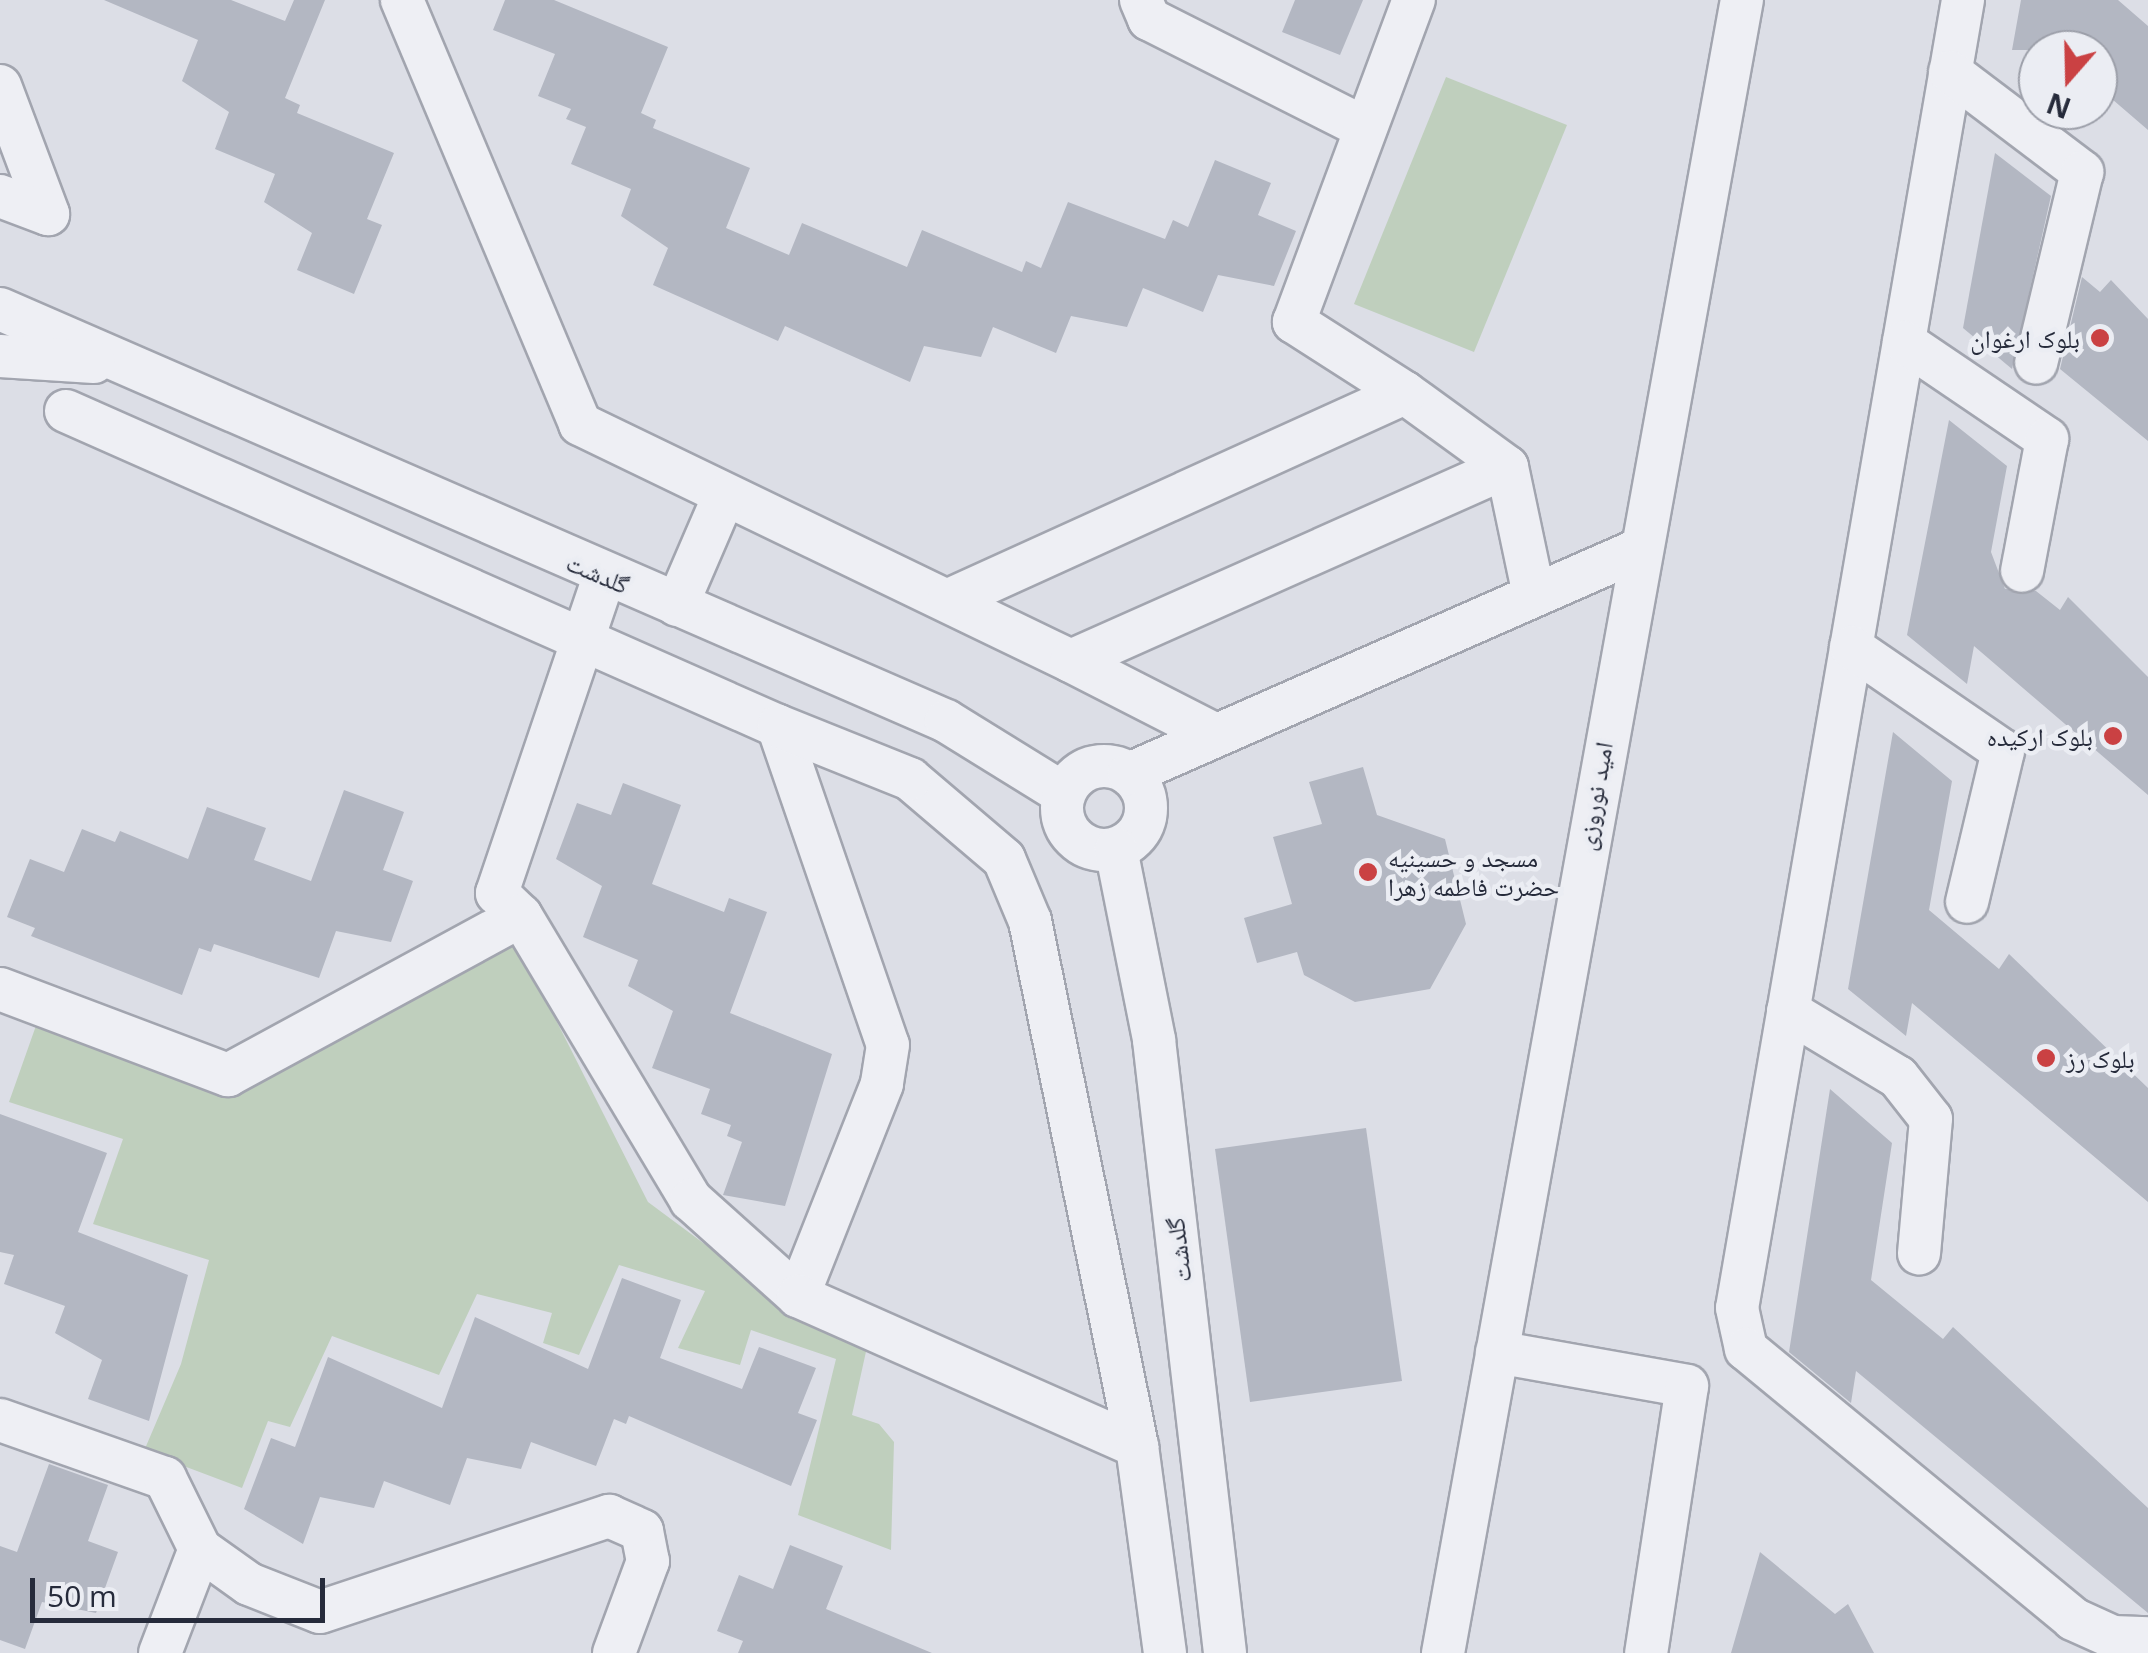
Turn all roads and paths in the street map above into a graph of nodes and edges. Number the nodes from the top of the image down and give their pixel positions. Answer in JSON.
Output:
{"nodes":[{"id":1,"x":402,"y":0,"type":"edge"},
{"id":2,"x":1141,"y":0,"type":"edge"},
{"id":3,"x":1414,"y":0,"type":"edge"},
{"id":4,"x":1742,"y":0,"type":"edge"},
{"id":5,"x":1962,"y":0,"type":"edge"},
{"id":6,"x":1950,"y":72,"type":"junction"},
{"id":7,"x":0,"y":86,"type":"edge"},
{"id":8,"x":1361,"y":126,"type":"junction"},
{"id":9,"x":0,"y":196,"type":"edge"},
{"id":10,"x":0,"y":309,"type":"edge"},
{"id":11,"x":1904,"y":342,"type":"junction"},
{"id":12,"x":0,"y":356,"type":"edge"},
{"id":13,"x":126,"y":364,"type":"junction"},
{"id":14,"x":2036,"y":364,"type":"dead end"},
{"id":15,"x":1404,"y":393,"type":"junction"},
{"id":16,"x":66,"y":411,"type":"dead end"},
{"id":17,"x":1508,"y":467,"type":"junction"},
{"id":18,"x":724,"y":498,"type":"junction"},
{"id":19,"x":1638,"y":550,"type":"junction"},
{"id":20,"x":2022,"y":571,"type":"dead end"},
{"id":21,"x":604,"y":577,"type":"junction"},
{"id":22,"x":1534,"y":595,"type":"junction"},
{"id":23,"x":949,"y":600,"type":"junction"},
{"id":24,"x":677,"y":605,"type":"junction"},
{"id":25,"x":582,"y":642,"type":"junction"},
{"id":26,"x":1851,"y":647,"type":"junction"},
{"id":27,"x":1071,"y":660,"type":"junction"},
{"id":28,"x":778,"y":726,"type":"junction"},
{"id":29,"x":1210,"y":732,"type":"junction"},
{"id":30,"x":1128,"y":774,"type":"junction"},
{"id":31,"x":1064,"y":794,"type":"junction"},
{"id":32,"x":1116,"y":850,"type":"junction"},
{"id":33,"x":1968,"y":902,"type":"dead end"},
{"id":34,"x":522,"y":916,"type":"junction"},
{"id":35,"x":0,"y":989,"type":"edge"},
{"id":36,"x":1788,"y":1011,"type":"junction"},
{"id":37,"x":1920,"y":1253,"type":"dead end"},
{"id":38,"x":798,"y":1296,"type":"junction"},
{"id":39,"x":1497,"y":1352,"type":"junction"},
{"id":40,"x":0,"y":1420,"type":"edge"},
{"id":41,"x":1137,"y":1446,"type":"junction"},
{"id":42,"x":200,"y":1549,"type":"junction"},
{"id":43,"x":2148,"y":1638,"type":"edge"},
{"id":44,"x":160,"y":1653,"type":"edge"},
{"id":45,"x":614,"y":1653,"type":"edge"},
{"id":46,"x":1165,"y":1653,"type":"edge"},
{"id":47,"x":1226,"y":1653,"type":"edge"},
{"id":48,"x":1442,"y":1653,"type":"edge"},
{"id":49,"x":1646,"y":1653,"type":"edge"}],
"edges":[{"from":1,"to":18,"type":"street"},
{"from":2,"to":8,"type":"street"},
{"from":3,"to":8,"type":"street"},
{"from":4,"to":19,"type":"street","name":"امید نوروزی"},
{"from":5,"to":6,"type":"street"},
{"from":6,"to":11,"type":"street"},
{"from":6,"to":14,"type":"street"},
{"from":7,"to":9,"type":"street"},
{"from":8,"to":15,"type":"street"},
{"from":10,"to":13,"type":"street","name":"گلدشت"},
{"from":11,"to":20,"type":"street"},
{"from":11,"to":26,"type":"street"},
{"from":12,"to":13,"type":"street"},
{"from":13,"to":21,"type":"street","name":"گلدشت"},
{"from":15,"to":17,"type":"street"},
{"from":15,"to":23,"type":"street"},
{"from":16,"to":25,"type":"street"},
{"from":17,"to":22,"type":"street"},
{"from":17,"to":27,"type":"street"},
{"from":18,"to":23,"type":"street"},
{"from":18,"to":24,"type":"street"},
{"from":19,"to":22,"type":"street"},
{"from":19,"to":39,"type":"street","name":"امید نوروزی"},
{"from":21,"to":24,"type":"street","name":"گلدشت"},
{"from":21,"to":25,"type":"street"},
{"from":22,"to":29,"type":"street"},
{"from":23,"to":27,"type":"street"},
{"from":24,"to":31,"type":"street","name":"گلدشت"},
{"from":25,"to":28,"type":"street"},
{"from":25,"to":34,"type":"street"},
{"from":26,"to":33,"type":"street"},
{"from":26,"to":36,"type":"street"},
{"from":27,"to":29,"type":"street"},
{"from":28,"to":38,"type":"street"},
{"from":28,"to":41,"type":"street"},
{"from":29,"to":30,"type":"street"},
{"from":30,"to":31,"type":"street"},
{"from":30,"to":32,"type":"street"},
{"from":31,"to":32,"type":"street"},
{"from":32,"to":47,"type":"street","name":"گلدشت"},
{"from":34,"to":35,"type":"street"},
{"from":34,"to":38,"type":"street"},
{"from":36,"to":37,"type":"street"},
{"from":36,"to":43,"type":"street"},
{"from":38,"to":41,"type":"street"},
{"from":39,"to":48,"type":"street","name":"امید نوروزی"},
{"from":39,"to":49,"type":"street"},
{"from":40,"to":42,"type":"street"},
{"from":41,"to":46,"type":"street"},
{"from":42,"to":44,"type":"street"},
{"from":42,"to":45,"type":"street"}]}
